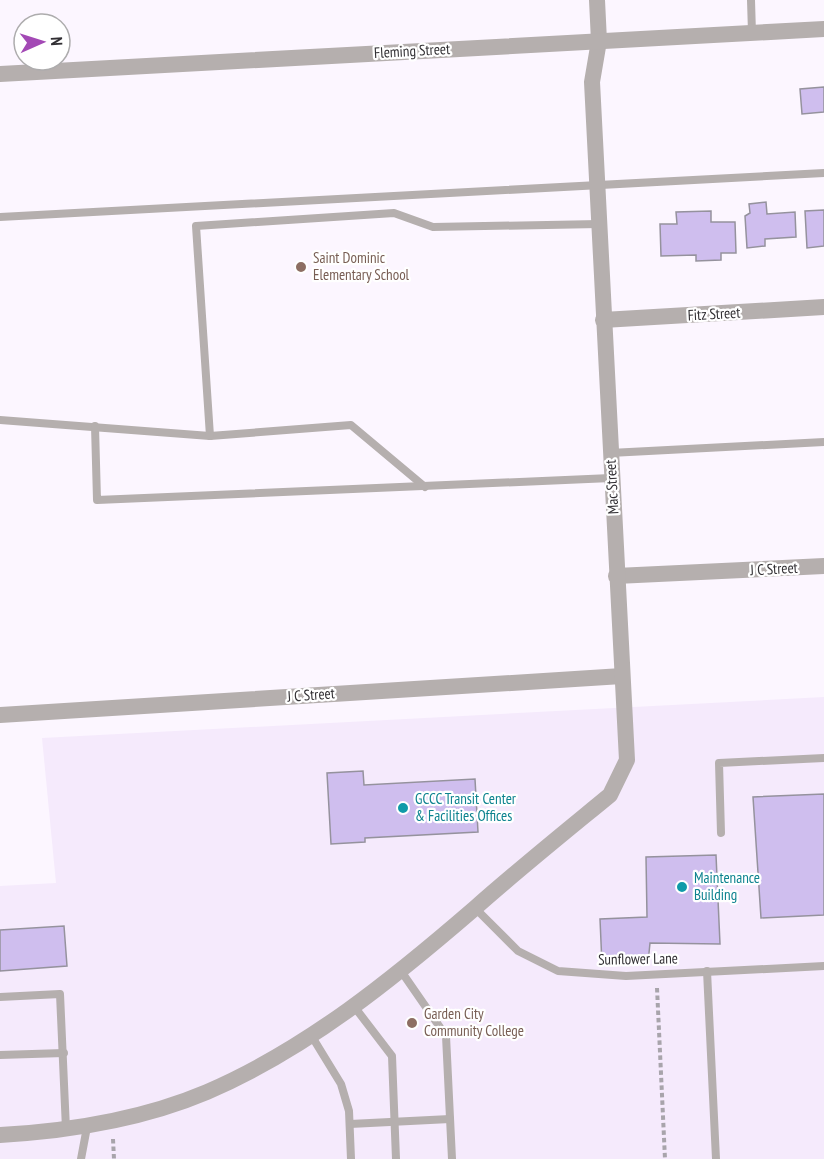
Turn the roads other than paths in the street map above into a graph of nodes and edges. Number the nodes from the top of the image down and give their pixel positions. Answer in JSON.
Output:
{"nodes":[{"id":1,"x":597,"y":0,"type":"edge"},
{"id":2,"x":751,"y":0,"type":"edge"},
{"id":3,"x":824,"y":28,"type":"edge"},
{"id":4,"x":752,"y":33,"type":"junction"},
{"id":5,"x":599,"y":41,"type":"junction"},
{"id":6,"x":0,"y":74,"type":"edge"},
{"id":7,"x":824,"y":173,"type":"edge"},
{"id":8,"x":597,"y":187,"type":"junction"},
{"id":9,"x":0,"y":217,"type":"edge"},
{"id":10,"x":599,"y":224,"type":"junction"},
{"id":11,"x":824,"y":307,"type":"edge"},
{"id":12,"x":603,"y":320,"type":"junction"},
{"id":13,"x":0,"y":420,"type":"edge"},
{"id":14,"x":95,"y":426,"type":"junction"},
{"id":15,"x":210,"y":436,"type":"junction"},
{"id":16,"x":824,"y":442,"type":"edge"},
{"id":17,"x":610,"y":453,"type":"junction"},
{"id":18,"x":611,"y":478,"type":"junction"},
{"id":19,"x":425,"y":487,"type":"junction"},
{"id":20,"x":824,"y":566,"type":"edge"},
{"id":21,"x":616,"y":576,"type":"junction"},
{"id":22,"x":622,"y":676,"type":"junction"},
{"id":23,"x":0,"y":714,"type":"edge"},
{"id":24,"x":824,"y":758,"type":"edge"},
{"id":25,"x":721,"y":833,"type":"dead end"},
{"id":26,"x":475,"y":908,"type":"junction"},
{"id":27,"x":824,"y":966,"type":"edge"},
{"id":28,"x":401,"y":970,"type":"junction"},
{"id":29,"x":707,"y":971,"type":"junction"},
{"id":30,"x":0,"y":997,"type":"edge"},
{"id":31,"x":352,"y":1005,"type":"junction"},
{"id":32,"x":312,"y":1035,"type":"junction"},
{"id":33,"x":64,"y":1053,"type":"junction"},
{"id":34,"x":0,"y":1055,"type":"edge"},
{"id":35,"x":450,"y":1119,"type":"junction"},
{"id":36,"x":394,"y":1122,"type":"junction"},
{"id":37,"x":350,"y":1124,"type":"junction"},
{"id":38,"x":87,"y":1127,"type":"junction"},
{"id":39,"x":66,"y":1130,"type":"junction"},
{"id":40,"x":0,"y":1135,"type":"edge"},
{"id":41,"x":81,"y":1159,"type":"edge"},
{"id":42,"x":351,"y":1159,"type":"edge"},
{"id":43,"x":396,"y":1159,"type":"edge"},
{"id":44,"x":452,"y":1159,"type":"edge"},
{"id":45,"x":716,"y":1159,"type":"edge"}],
"edges":[{"from":1,"to":5,"type":"street","name":"Mac Street"},
{"from":2,"to":4,"type":"lane"},
{"from":3,"to":4,"type":"street","name":"Fleming Street"},
{"from":4,"to":5,"type":"street","name":"Fleming Street"},
{"from":5,"to":6,"type":"street","name":"Fleming Street"},
{"from":5,"to":8,"type":"street","name":"Mac Street"},
{"from":7,"to":8,"type":"lane"},
{"from":8,"to":9,"type":"lane"},
{"from":8,"to":10,"type":"street","name":"Mac Street"},
{"from":10,"to":12,"type":"street","name":"Mac Street"},
{"from":10,"to":15,"type":"lane"},
{"from":11,"to":12,"type":"street","name":"Fitz Street"},
{"from":12,"to":17,"type":"street","name":"Mac Street"},
{"from":13,"to":14,"type":"lane"},
{"from":14,"to":15,"type":"lane"},
{"from":14,"to":19,"type":"lane"},
{"from":15,"to":19,"type":"lane"},
{"from":16,"to":17,"type":"lane"},
{"from":17,"to":18,"type":"street","name":"Mac Street"},
{"from":18,"to":19,"type":"lane"},
{"from":18,"to":21,"type":"street","name":"Mac Street"},
{"from":20,"to":21,"type":"street","name":"J C Street"},
{"from":21,"to":22,"type":"street","name":"Mac Street"},
{"from":22,"to":23,"type":"street","name":"J C Street"},
{"from":22,"to":26,"type":"street","name":"Mac Street"},
{"from":24,"to":25,"type":"lane"},
{"from":26,"to":28,"type":"street","name":"Mac Street"},
{"from":26,"to":29,"type":"lane","name":"Sunflower Lane"},
{"from":27,"to":29,"type":"lane","name":"Sunflower Lane"},
{"from":28,"to":31,"type":"street","name":"Mac Street"},
{"from":28,"to":35,"type":"lane"},
{"from":29,"to":45,"type":"lane"},
{"from":30,"to":33,"type":"lane"},
{"from":31,"to":32,"type":"street","name":"Mac Street"},
{"from":31,"to":36,"type":"lane"},
{"from":32,"to":37,"type":"lane"},
{"from":32,"to":38,"type":"street","name":"Mac Street"},
{"from":33,"to":34,"type":"lane"},
{"from":33,"to":39,"type":"lane"},
{"from":35,"to":36,"type":"lane"},
{"from":35,"to":44,"type":"lane"},
{"from":36,"to":37,"type":"lane"},
{"from":36,"to":43,"type":"lane"},
{"from":37,"to":42,"type":"lane"},
{"from":38,"to":39,"type":"street","name":"Mac Street"},
{"from":38,"to":41,"type":"lane"},
{"from":39,"to":40,"type":"street","name":"Mac Street"}]}
